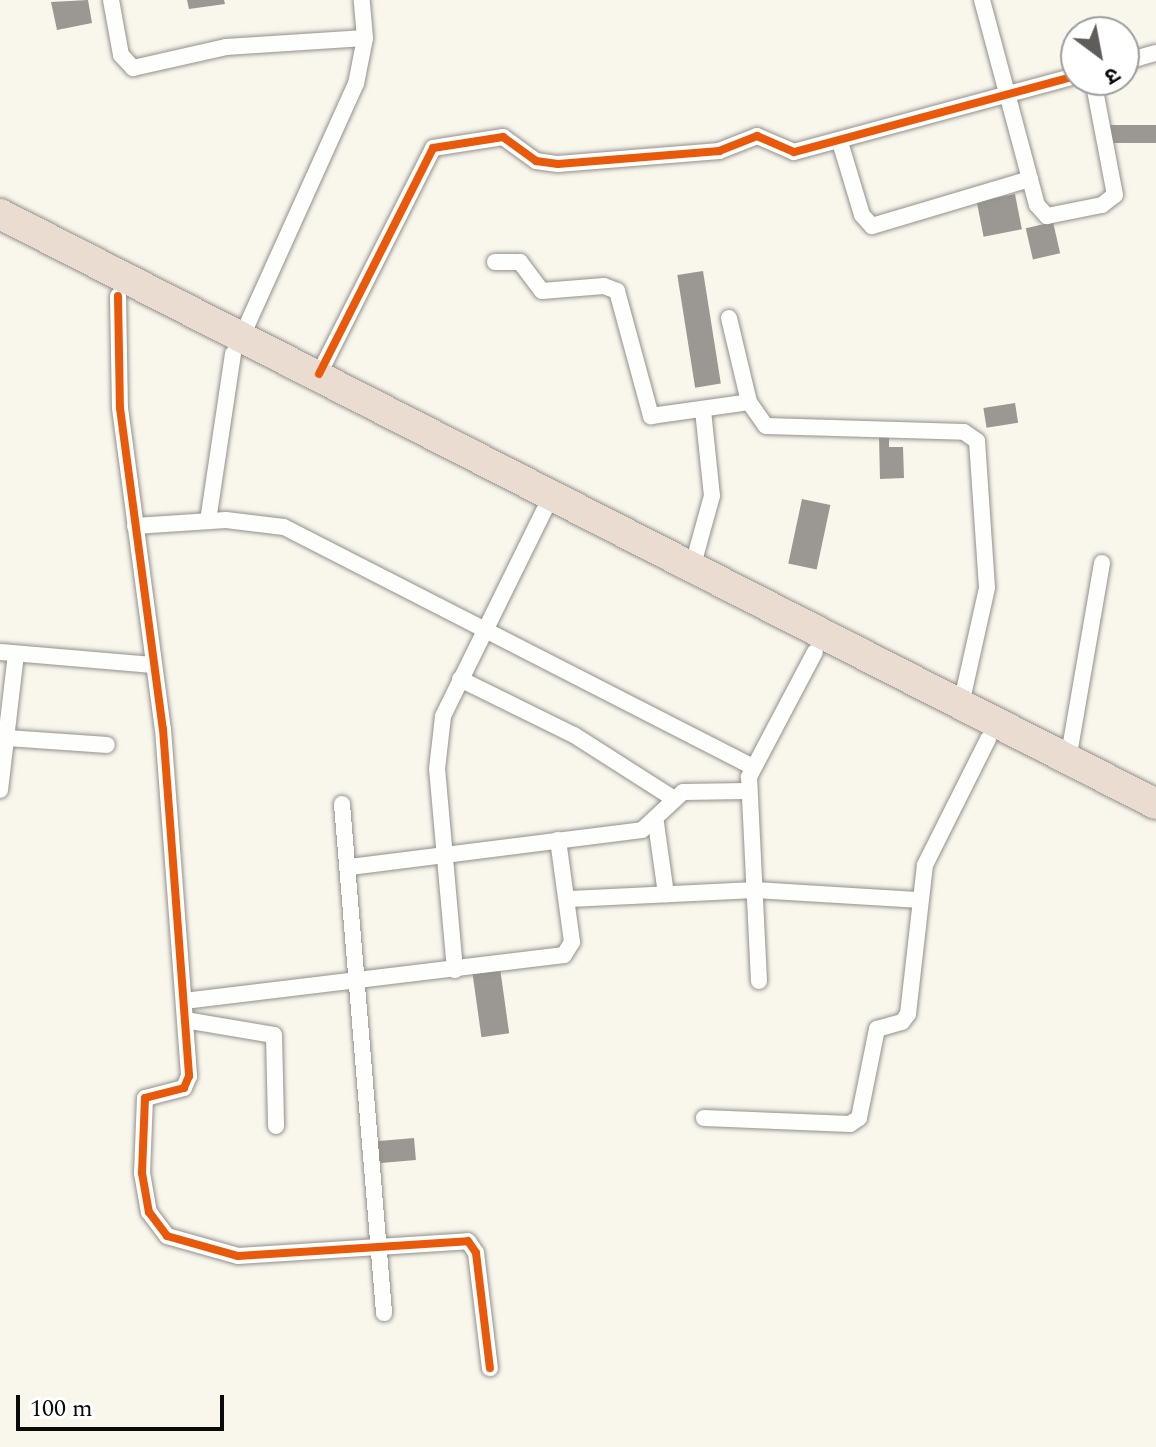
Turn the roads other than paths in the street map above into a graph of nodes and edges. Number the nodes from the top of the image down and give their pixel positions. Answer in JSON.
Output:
{"nodes":[{"id":1,"x":111,"y":0,"type":"edge"},
{"id":2,"x":362,"y":0,"type":"edge"},
{"id":3,"x":982,"y":0,"type":"edge"},
{"id":4,"x":365,"y":38,"type":"junction"},
{"id":5,"x":1060,"y":80,"type":"edge"},
{"id":6,"x":1009,"y":94,"type":"junction"},
{"id":7,"x":1096,"y":96,"type":"edge"},
{"id":8,"x":840,"y":142,"type":"junction"},
{"id":9,"x":1030,"y":179,"type":"junction"},
{"id":10,"x":0,"y":214,"type":"edge"},
{"id":11,"x":0,"y":236,"type":"edge"},
{"id":12,"x":495,"y":262,"type":"dead end"},
{"id":13,"x":118,"y":296,"type":"junction"},
{"id":14,"x":729,"y":318,"type":"dead end"},
{"id":15,"x":238,"y":345,"type":"junction"},
{"id":16,"x":319,"y":374,"type":"junction"},
{"id":17,"x":749,"y":402,"type":"junction"},
{"id":18,"x":703,"y":410,"type":"junction"},
{"id":19,"x":544,"y":511,"type":"junction"},
{"id":20,"x":208,"y":521,"type":"junction"},
{"id":21,"x":135,"y":526,"type":"junction"},
{"id":22,"x":1102,"y":563,"type":"dead end"},
{"id":23,"x":692,"y":568,"type":"junction"},
{"id":24,"x":487,"y":629,"type":"junction"},
{"id":25,"x":815,"y":652,"type":"junction"},
{"id":26,"x":8,"y":661,"type":"edge"},
{"id":27,"x":153,"y":665,"type":"junction"},
{"id":28,"x":460,"y":679,"type":"junction"},
{"id":29,"x":961,"y":704,"type":"junction"},
{"id":30,"x":8,"y":738,"type":"junction"},
{"id":31,"x":988,"y":739,"type":"junction"},
{"id":32,"x":107,"y":745,"type":"dead end"},
{"id":33,"x":1068,"y":760,"type":"junction"},
{"id":34,"x":751,"y":766,"type":"junction"},
{"id":35,"x":0,"y":790,"type":"edge"},
{"id":36,"x":747,"y":791,"type":"junction"},
{"id":37,"x":674,"y":799,"type":"junction"},
{"id":38,"x":342,"y":804,"type":"dead end"},
{"id":39,"x":1156,"y":804,"type":"edge"},
{"id":40,"x":656,"y":823,"type":"junction"},
{"id":41,"x":1156,"y":823,"type":"edge"},
{"id":42,"x":558,"y":840,"type":"junction"},
{"id":43,"x":442,"y":855,"type":"junction"},
{"id":44,"x":350,"y":867,"type":"junction"},
{"id":45,"x":755,"y":890,"type":"junction"},
{"id":46,"x":666,"y":894,"type":"junction"},
{"id":47,"x":570,"y":899,"type":"junction"},
{"id":48,"x":917,"y":900,"type":"junction"},
{"id":49,"x":455,"y":970,"type":"junction"},
{"id":50,"x":759,"y":981,"type":"dead end"},
{"id":51,"x":357,"y":983,"type":"junction"},
{"id":52,"x":184,"y":1001,"type":"junction"},
{"id":53,"x":185,"y":1020,"type":"junction"},
{"id":54,"x":704,"y":1118,"type":"dead end"},
{"id":55,"x":276,"y":1126,"type":"dead end"},
{"id":56,"x":379,"y":1248,"type":"junction"},
{"id":57,"x":384,"y":1313,"type":"dead end"},
{"id":58,"x":490,"y":1368,"type":"dead end"}],
"edges":[{"from":1,"to":4,"type":"street"},
{"from":2,"to":4,"type":"street"},
{"from":3,"to":6,"type":"street"},
{"from":4,"to":15,"type":"street"},
{"from":5,"to":6,"type":"street"},
{"from":6,"to":8,"type":"street"},
{"from":6,"to":9,"type":"street"},
{"from":7,"to":9,"type":"street"},
{"from":8,"to":9,"type":"street"},
{"from":8,"to":16,"type":"street"},
{"from":10,"to":15,"type":"highway"},
{"from":11,"to":13,"type":"highway"},
{"from":12,"to":18,"type":"street"},
{"from":13,"to":15,"type":"highway"},
{"from":13,"to":21,"type":"street"},
{"from":14,"to":17,"type":"street"},
{"from":15,"to":16,"type":"highway"},
{"from":15,"to":19,"type":"highway"},
{"from":15,"to":20,"type":"street"},
{"from":16,"to":23,"type":"highway"},
{"from":17,"to":18,"type":"street"},
{"from":17,"to":29,"type":"street"},
{"from":18,"to":23,"type":"street"},
{"from":19,"to":24,"type":"street"},
{"from":19,"to":25,"type":"highway"},
{"from":20,"to":21,"type":"street"},
{"from":20,"to":24,"type":"street"},
{"from":21,"to":27,"type":"street"},
{"from":22,"to":33,"type":"street"},
{"from":23,"to":29,"type":"highway"},
{"from":24,"to":28,"type":"street"},
{"from":24,"to":34,"type":"street"},
{"from":25,"to":31,"type":"highway"},
{"from":25,"to":34,"type":"street"},
{"from":26,"to":27,"type":"street"},
{"from":26,"to":30,"type":"street"},
{"from":27,"to":52,"type":"street"},
{"from":28,"to":37,"type":"street"},
{"from":28,"to":43,"type":"street"},
{"from":29,"to":33,"type":"highway"},
{"from":30,"to":32,"type":"street"},
{"from":30,"to":35,"type":"street"},
{"from":31,"to":41,"type":"highway"},
{"from":31,"to":48,"type":"street"},
{"from":33,"to":39,"type":"highway"},
{"from":34,"to":36,"type":"street"},
{"from":36,"to":37,"type":"street"},
{"from":36,"to":45,"type":"street"},
{"from":37,"to":40,"type":"street"},
{"from":38,"to":44,"type":"street"},
{"from":40,"to":42,"type":"street"},
{"from":40,"to":46,"type":"street"},
{"from":42,"to":43,"type":"street"},
{"from":42,"to":47,"type":"street"},
{"from":43,"to":44,"type":"street"},
{"from":43,"to":49,"type":"street"},
{"from":44,"to":51,"type":"street"},
{"from":45,"to":46,"type":"street"},
{"from":45,"to":48,"type":"street"},
{"from":45,"to":50,"type":"street"},
{"from":46,"to":47,"type":"street"},
{"from":47,"to":49,"type":"street"},
{"from":48,"to":54,"type":"street"},
{"from":49,"to":51,"type":"street"},
{"from":51,"to":52,"type":"street"},
{"from":51,"to":56,"type":"street"},
{"from":52,"to":53,"type":"street"},
{"from":53,"to":55,"type":"street"},
{"from":53,"to":56,"type":"street"},
{"from":56,"to":57,"type":"street"},
{"from":56,"to":58,"type":"street"}]}
